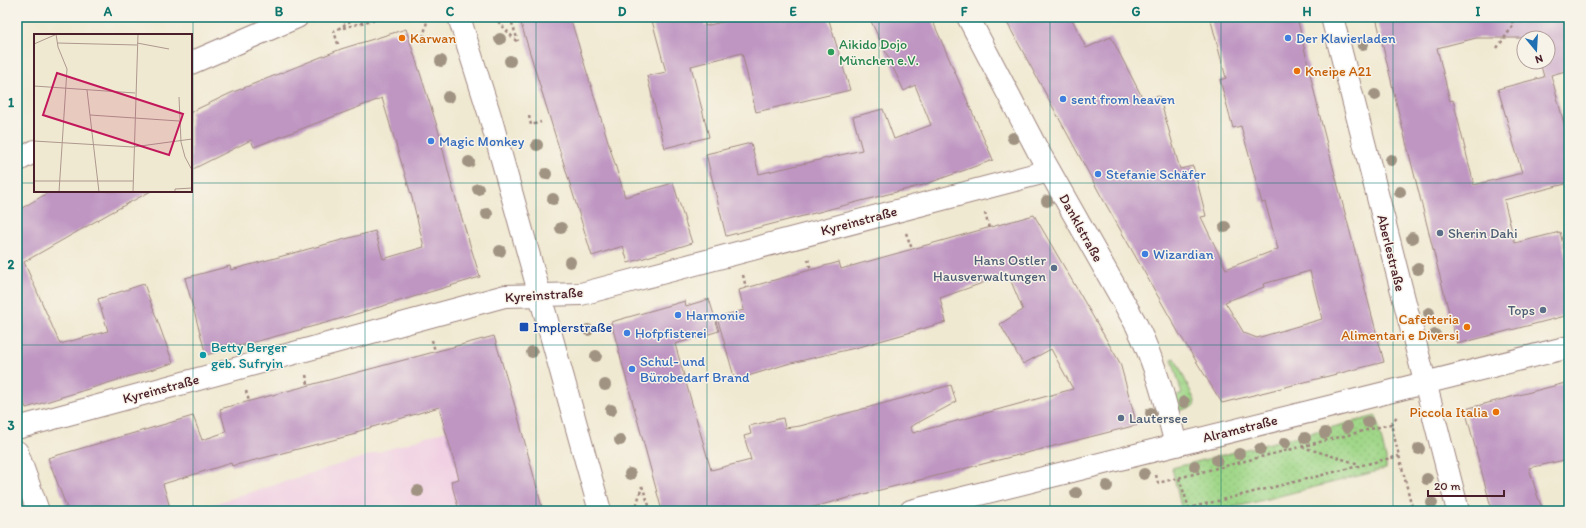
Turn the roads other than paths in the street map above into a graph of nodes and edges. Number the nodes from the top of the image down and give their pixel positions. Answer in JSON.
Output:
{"nodes":[{"id":1,"x":297,"y":17,"type":"edge"},
{"id":2,"x":459,"y":17,"type":"edge"},
{"id":3,"x":968,"y":17,"type":"edge"},
{"id":4,"x":1332,"y":17,"type":"edge"},
{"id":5,"x":192,"y":63,"type":"edge"},
{"id":6,"x":34,"y":152,"type":"edge"},
{"id":7,"x":17,"y":162,"type":"edge"},
{"id":8,"x":1049,"y":171,"type":"junction"},
{"id":9,"x":540,"y":296,"type":"junction"},
{"id":10,"x":1569,"y":347,"type":"edge"},
{"id":11,"x":1424,"y":384,"type":"junction"},
{"id":12,"x":17,"y":428,"type":"edge"},
{"id":13,"x":1176,"y":445,"type":"junction"},
{"id":14,"x":17,"y":452,"type":"edge"},
{"id":15,"x":38,"y":511,"type":"edge"},
{"id":16,"x":600,"y":511,"type":"edge"},
{"id":17,"x":911,"y":511,"type":"edge"},
{"id":18,"x":1458,"y":511,"type":"edge"}],
"edges":[{"from":1,"to":5,"type":"street"},
{"from":2,"to":9,"type":"street"},
{"from":3,"to":8,"type":"street","name":"Danklstraße"},
{"from":4,"to":11,"type":"street","name":"Aberlestraße"},
{"from":6,"to":7,"type":"street"},
{"from":8,"to":9,"type":"street","name":"Kyreinstraße"},
{"from":8,"to":13,"type":"street","name":"Danklstraße"},
{"from":9,"to":12,"type":"street","name":"Kyreinstraße"},
{"from":9,"to":16,"type":"street"},
{"from":10,"to":11,"type":"street","name":"Alramstraße"},
{"from":11,"to":13,"type":"street","name":"Alramstraße"},
{"from":11,"to":18,"type":"street","name":"Aberlestraße"},
{"from":13,"to":17,"type":"street","name":"Alramstraße"},
{"from":14,"to":15,"type":"street"}]}
